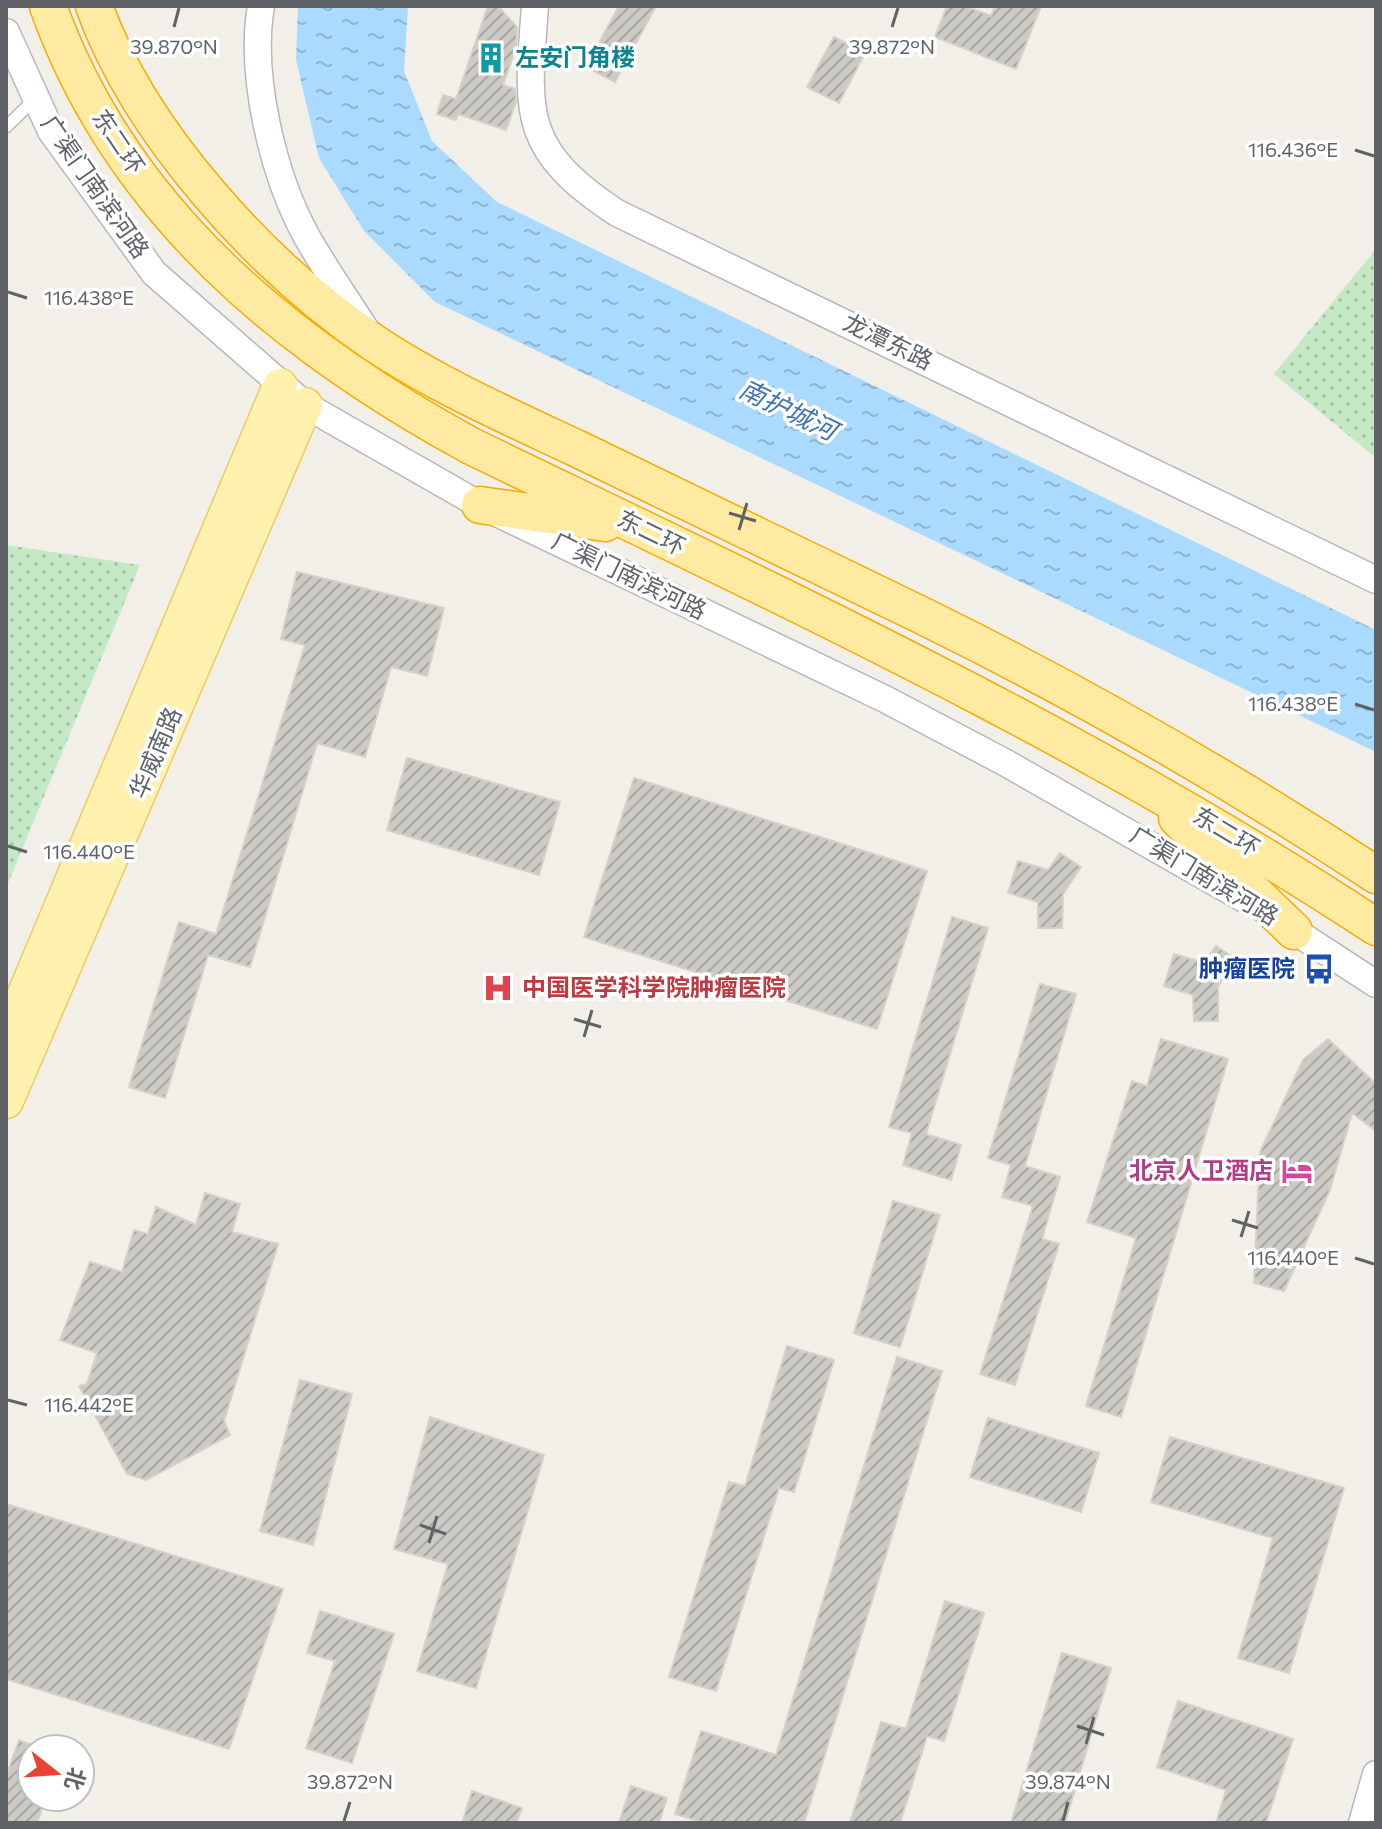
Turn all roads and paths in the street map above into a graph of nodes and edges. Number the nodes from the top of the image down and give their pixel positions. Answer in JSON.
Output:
{"nodes":[{"id":1,"x":48,"y":6,"type":"edge"},
{"id":2,"x":94,"y":6,"type":"edge"},
{"id":3,"x":261,"y":6,"type":"edge"},
{"id":4,"x":535,"y":6,"type":"edge"},
{"id":5,"x":6,"y":32,"type":"edge"},
{"id":6,"x":35,"y":99,"type":"junction"},
{"id":7,"x":6,"y":127,"type":"edge"},
{"id":8,"x":374,"y":343,"type":"junction"},
{"id":9,"x":293,"y":395,"type":"junction"},
{"id":10,"x":480,"y":505,"type":"junction"},
{"id":11,"x":640,"y":528,"type":"junction"},
{"id":12,"x":1376,"y":580,"type":"edge"},
{"id":13,"x":1136,"y":778,"type":"junction"},
{"id":14,"x":1376,"y":875,"type":"edge"},
{"id":15,"x":1376,"y":927,"type":"edge"},
{"id":16,"x":1294,"y":931,"type":"junction"},
{"id":17,"x":1376,"y":984,"type":"edge"},
{"id":18,"x":6,"y":1039,"type":"edge"},
{"id":19,"x":6,"y":1101,"type":"edge"},
{"id":20,"x":1376,"y":1774,"type":"edge"},
{"id":21,"x":1362,"y":1823,"type":"edge"}],
"edges":[{"from":1,"to":11,"type":"highway","name":"东二环"},
{"from":2,"to":8,"type":"highway","name":"东二环"},
{"from":3,"to":8,"type":"street"},
{"from":4,"to":12,"type":"street","name":"龙潭东路"},
{"from":5,"to":6,"type":"street","name":"广渠门南滨河路"},
{"from":6,"to":7,"type":"lane"},
{"from":6,"to":9,"type":"street","name":"广渠门南滨河路"},
{"from":8,"to":14,"type":"highway","name":"东二环"},
{"from":9,"to":10,"type":"street","name":"广渠门南滨河路"},
{"from":9,"to":18,"type":"main road","name":"华威南路"},
{"from":9,"to":19,"type":"main road","name":"华威南路"},
{"from":10,"to":11,"type":"highway"},
{"from":10,"to":16,"type":"street","name":"广渠门南滨河路"},
{"from":11,"to":13,"type":"highway","name":"东二环"},
{"from":13,"to":15,"type":"highway","name":"东二环"},
{"from":13,"to":16,"type":"highway"},
{"from":16,"to":17,"type":"street","name":"广渠门南滨河路"},
{"from":20,"to":21,"type":"street"}]}
